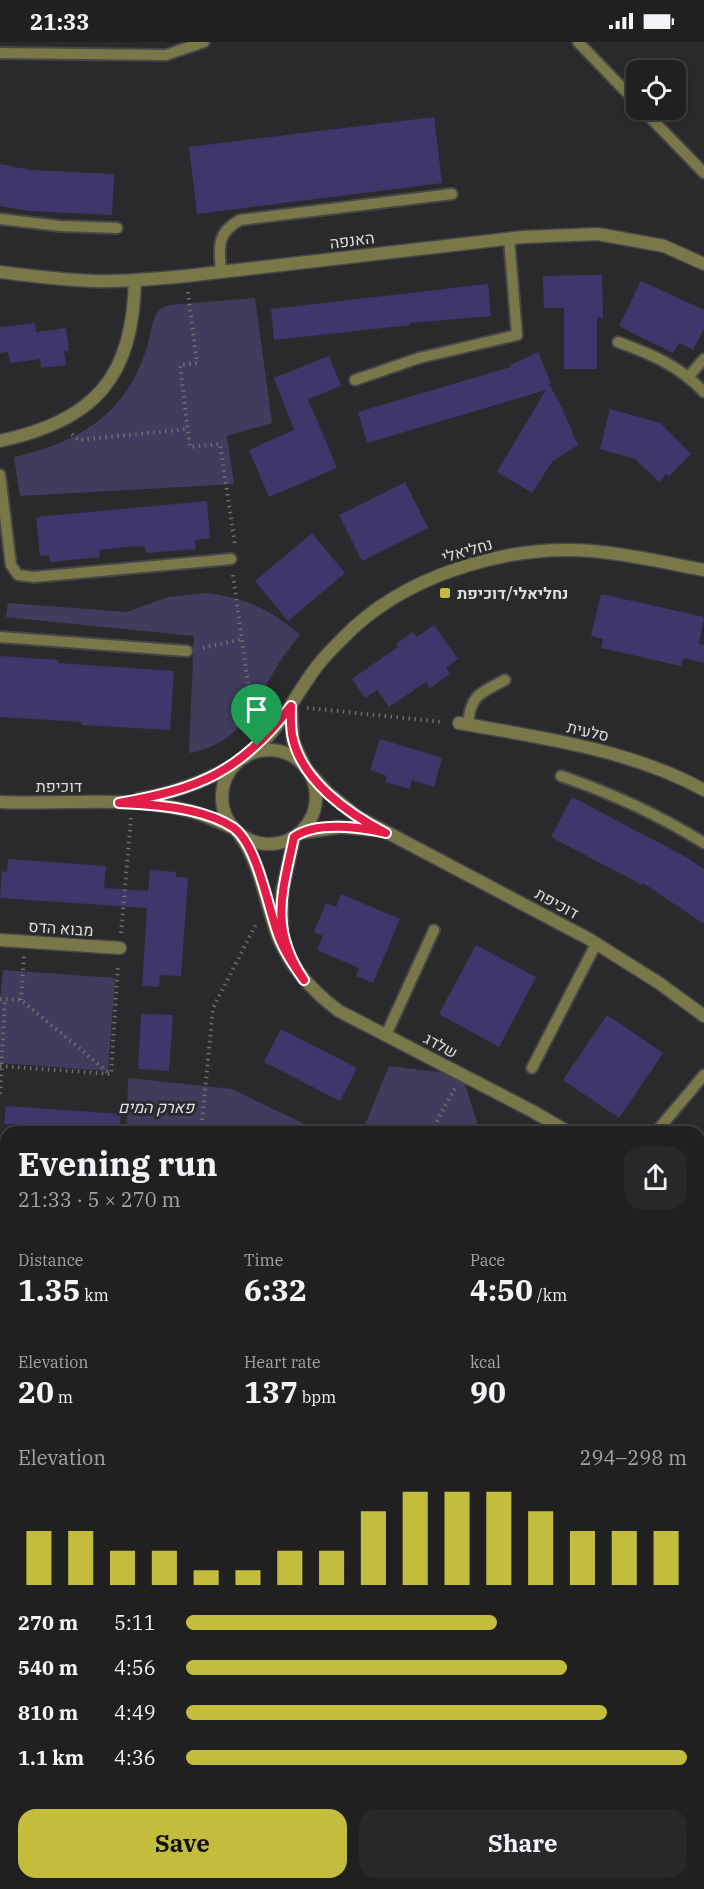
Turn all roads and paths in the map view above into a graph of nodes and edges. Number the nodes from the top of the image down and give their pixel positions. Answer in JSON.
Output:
{"nodes":[{"id":1,"x":204,"y":42,"type":"edge"},
{"id":2,"x":578,"y":42,"type":"edge"},
{"id":3,"x":0,"y":53,"type":"edge"},
{"id":4,"x":626,"y":92,"type":"edge"},
{"id":5,"x":653,"y":120,"type":"edge"},
{"id":6,"x":704,"y":173,"type":"edge"},
{"id":7,"x":452,"y":194,"type":"dead end"},
{"id":8,"x":0,"y":219,"type":"edge"},
{"id":9,"x":117,"y":228,"type":"dead end"},
{"id":10,"x":508,"y":238,"type":"junction"},
{"id":11,"x":704,"y":264,"type":"edge"},
{"id":12,"x":0,"y":272,"type":"edge"},
{"id":13,"x":221,"y":272,"type":"junction"},
{"id":14,"x":186,"y":276,"type":"junction"},
{"id":15,"x":135,"y":280,"type":"junction"},
{"id":16,"x":618,"y":342,"type":"dead end"},
{"id":17,"x":704,"y":359,"type":"edge"},
{"id":18,"x":689,"y":376,"type":"junction"},
{"id":19,"x":356,"y":380,"type":"dead end"},
{"id":20,"x":704,"y":392,"type":"edge"},
{"id":21,"x":61,"y":421,"type":"junction"},
{"id":22,"x":188,"y":429,"type":"junction"},
{"id":23,"x":0,"y":441,"type":"edge"},
{"id":24,"x":0,"y":475,"type":"edge"},
{"id":25,"x":231,"y":559,"type":"junction"},
{"id":26,"x":704,"y":570,"type":"edge"},
{"id":27,"x":0,"y":638,"type":"edge"},
{"id":28,"x":242,"y":639,"type":"junction"},
{"id":29,"x":187,"y":651,"type":"joint"},
{"id":30,"x":505,"y":681,"type":"dead end"},
{"id":31,"x":291,"y":706,"type":"junction"},
{"id":32,"x":463,"y":724,"type":"junction"},
{"id":33,"x":257,"y":746,"type":"junction"},
{"id":34,"x":241,"y":760,"type":"junction"},
{"id":35,"x":307,"y":769,"type":"junction"},
{"id":36,"x":561,"y":776,"type":"dead end"},
{"id":37,"x":704,"y":790,"type":"edge"},
{"id":38,"x":0,"y":802,"type":"edge"},
{"id":39,"x":125,"y":803,"type":"junction"},
{"id":40,"x":236,"y":831,"type":"junction"},
{"id":41,"x":386,"y":833,"type":"junction"},
{"id":42,"x":297,"y":835,"type":"junction"},
{"id":43,"x":704,"y":843,"type":"edge"},
{"id":44,"x":267,"y":902,"type":"junction"},
{"id":45,"x":434,"y":930,"type":"dead end"},
{"id":46,"x":0,"y":940,"type":"edge"},
{"id":47,"x":25,"y":942,"type":"junction"},
{"id":48,"x":596,"y":944,"type":"junction"},
{"id":49,"x":120,"y":948,"type":"junction"},
{"id":50,"x":304,"y":980,"type":"junction"},
{"id":51,"x":2,"y":999,"type":"edge"},
{"id":52,"x":21,"y":1000,"type":"junction"},
{"id":53,"x":704,"y":1016,"type":"edge"},
{"id":54,"x":386,"y":1035,"type":"junction"},
{"id":55,"x":1,"y":1066,"type":"edge"},
{"id":56,"x":532,"y":1068,"type":"dead end"},
{"id":57,"x":111,"y":1074,"type":"junction"},
{"id":58,"x":462,"y":1075,"type":"junction"},
{"id":59,"x":704,"y":1075,"type":"edge"},
{"id":60,"x":0,"y":1094,"type":"edge"},
{"id":61,"x":202,"y":1126,"type":"edge"},
{"id":62,"x":434,"y":1126,"type":"edge"},
{"id":63,"x":557,"y":1126,"type":"edge"},
{"id":64,"x":661,"y":1126,"type":"edge"}],
"edges":[{"from":1,"to":3,"type":"lane"},
{"from":2,"to":4,"type":"lane"},
{"from":5,"to":6,"type":"lane"},
{"from":7,"to":13,"type":"lane"},
{"from":8,"to":9,"type":"lane"},
{"from":10,"to":11,"type":"street","name":"האנפה"},
{"from":10,"to":13,"type":"street","name":"האנפה"},
{"from":10,"to":19,"type":"lane"},
{"from":12,"to":15,"type":"street","name":"האנפה"},
{"from":13,"to":14,"type":"street","name":"האנפה"},
{"from":14,"to":15,"type":"street","name":"האנפה"},
{"from":14,"to":22,"type":"path"},
{"from":15,"to":21,"type":"street"},
{"from":16,"to":18,"type":"lane"},
{"from":17,"to":18,"type":"lane"},
{"from":18,"to":20,"type":"lane"},
{"from":21,"to":22,"type":"path"},
{"from":21,"to":23,"type":"street"},
{"from":22,"to":25,"type":"path"},
{"from":24,"to":25,"type":"lane"},
{"from":25,"to":28,"type":"path"},
{"from":26,"to":31,"type":"street","name":"נחליאלי"},
{"from":27,"to":29,"type":"lane"},
{"from":28,"to":29,"type":"path"},
{"from":28,"to":33,"type":"path"},
{"from":30,"to":32,"type":"lane"},
{"from":31,"to":32,"type":"path"},
{"from":31,"to":33,"type":"street","name":"נחליאלי"},
{"from":31,"to":35,"type":"street"},
{"from":32,"to":37,"type":"street","name":"סלעית"},
{"from":33,"to":34,"type":"street","name":"נחליאלי"},
{"from":34,"to":35,"type":"street"},
{"from":34,"to":39,"type":"street","name":"דוכיפת"},
{"from":34,"to":40,"type":"street"},
{"from":35,"to":41,"type":"street","name":"דוכיפת"},
{"from":35,"to":42,"type":"street"},
{"from":36,"to":43,"type":"lane"},
{"from":38,"to":39,"type":"street","name":"דוכיפת"},
{"from":39,"to":40,"type":"street","name":"דוכיפת"},
{"from":39,"to":49,"type":"path"},
{"from":40,"to":42,"type":"street"},
{"from":40,"to":44,"type":"street","name":"שלדג"},
{"from":41,"to":42,"type":"street","name":"דוכיפת"},
{"from":41,"to":48,"type":"street","name":"דוכיפת"},
{"from":42,"to":50,"type":"street","name":"שלדג"},
{"from":44,"to":50,"type":"street","name":"שלדג"},
{"from":44,"to":61,"type":"path"},
{"from":45,"to":54,"type":"lane"},
{"from":46,"to":47,"type":"street","name":"מבוא הדס"},
{"from":47,"to":49,"type":"street","name":"מבוא הדס"},
{"from":47,"to":52,"type":"path"},
{"from":48,"to":53,"type":"street","name":"דוכיפת"},
{"from":48,"to":56,"type":"lane"},
{"from":49,"to":57,"type":"path"},
{"from":50,"to":54,"type":"street","name":"שלדג"},
{"from":51,"to":52,"type":"path"},
{"from":51,"to":55,"type":"path"},
{"from":52,"to":57,"type":"path"},
{"from":54,"to":58,"type":"street","name":"שלדג"},
{"from":55,"to":57,"type":"path"},
{"from":55,"to":60,"type":"path"},
{"from":58,"to":62,"type":"path"},
{"from":58,"to":63,"type":"street","name":"שלדג"},
{"from":59,"to":64,"type":"lane"}]}
